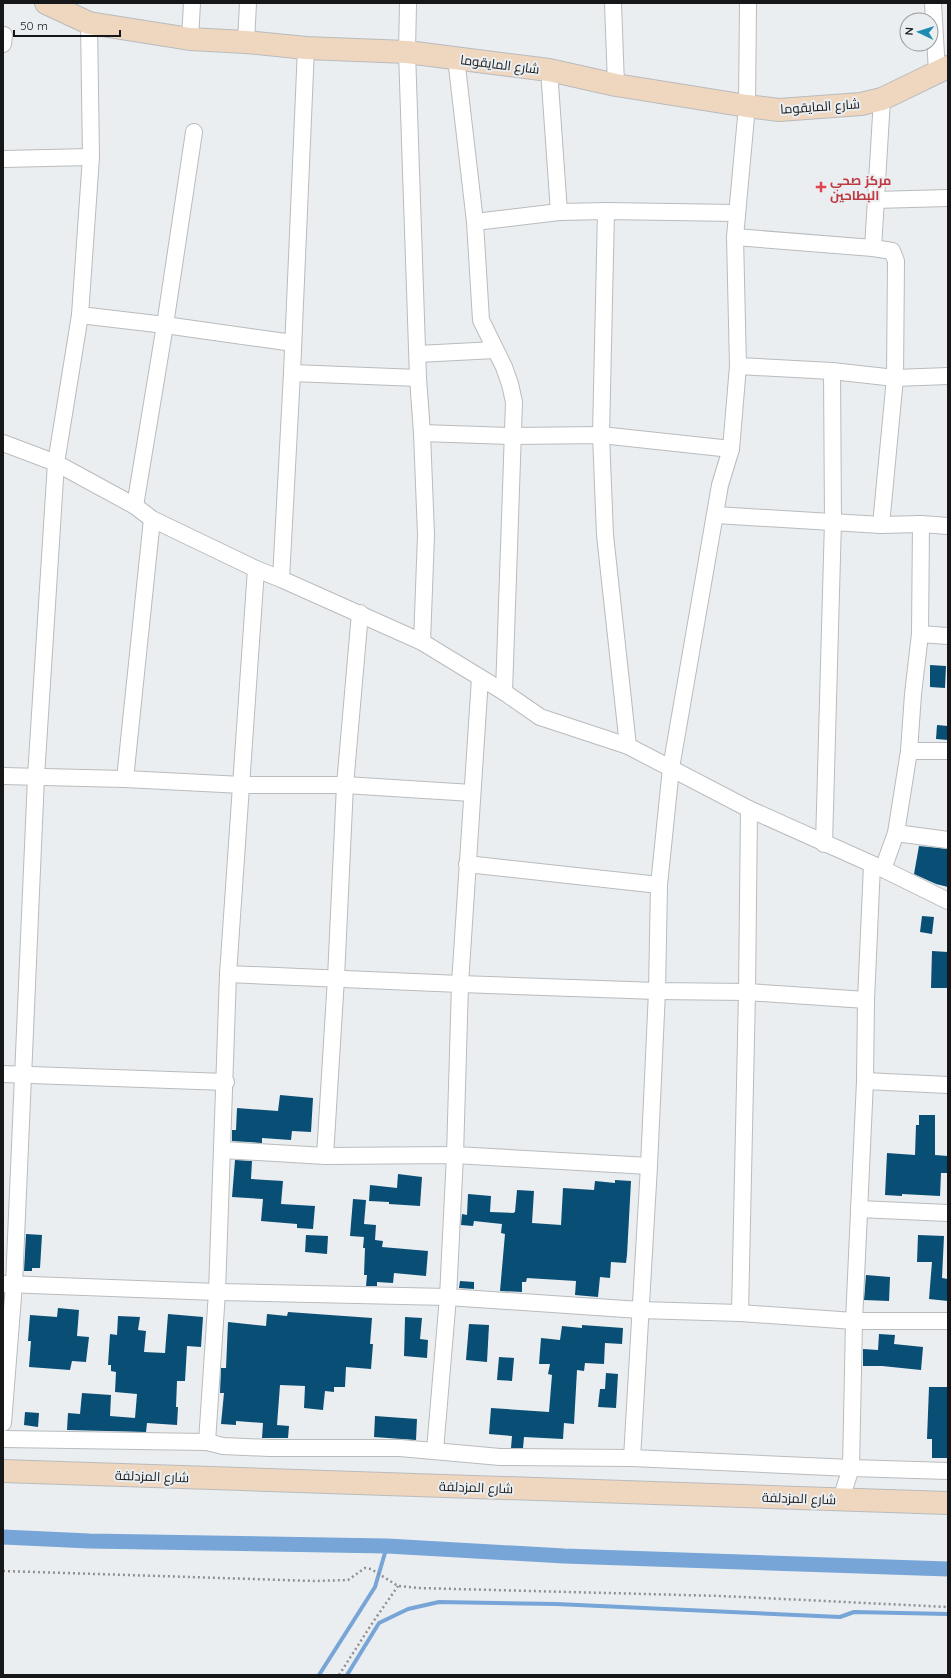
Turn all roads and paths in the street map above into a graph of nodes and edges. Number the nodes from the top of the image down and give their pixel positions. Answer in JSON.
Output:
{"nodes":[{"id":1,"x":46,"y":3,"type":"edge"},
{"id":2,"x":192,"y":3,"type":"edge"},
{"id":3,"x":248,"y":3,"type":"edge"},
{"id":4,"x":408,"y":3,"type":"edge"},
{"id":5,"x":613,"y":3,"type":"edge"},
{"id":6,"x":748,"y":3,"type":"edge"},
{"id":7,"x":933,"y":3,"type":"edge"},
{"id":8,"x":90,"y":23,"type":"junction"},
{"id":9,"x":190,"y":39,"type":"junction"},
{"id":10,"x":246,"y":42,"type":"junction"},
{"id":11,"x":306,"y":48,"type":"junction"},
{"id":12,"x":407,"y":52,"type":"junction"},
{"id":13,"x":456,"y":58,"type":"junction"},
{"id":14,"x":549,"y":70,"type":"junction"},
{"id":15,"x":943,"y":70,"type":"edge"},
{"id":16,"x":616,"y":86,"type":"junction"},
{"id":17,"x":882,"y":99,"type":"junction"},
{"id":18,"x":747,"y":106,"type":"junction"},
{"id":19,"x":194,"y":132,"type":"dead end"},
{"id":20,"x":91,"y":157,"type":"junction"},
{"id":21,"x":3,"y":159,"type":"edge"},
{"id":22,"x":948,"y":198,"type":"edge"},
{"id":23,"x":875,"y":200,"type":"junction"},
{"id":24,"x":606,"y":211,"type":"junction"},
{"id":25,"x":560,"y":212,"type":"junction"},
{"id":26,"x":736,"y":213,"type":"junction"},
{"id":27,"x":475,"y":222,"type":"junction"},
{"id":28,"x":735,"y":237,"type":"junction"},
{"id":29,"x":873,"y":248,"type":"junction"},
{"id":30,"x":80,"y":315,"type":"junction"},
{"id":31,"x":165,"y":325,"type":"junction"},
{"id":32,"x":292,"y":343,"type":"junction"},
{"id":33,"x":495,"y":350,"type":"junction"},
{"id":34,"x":418,"y":354,"type":"junction"},
{"id":35,"x":738,"y":366,"type":"junction"},
{"id":36,"x":832,"y":371,"type":"junction"},
{"id":37,"x":292,"y":373,"type":"junction"},
{"id":38,"x":948,"y":376,"type":"edge"},
{"id":39,"x":418,"y":378,"type":"junction"},
{"id":40,"x":895,"y":378,"type":"junction"},
{"id":41,"x":422,"y":432,"type":"junction"},
{"id":42,"x":513,"y":436,"type":"junction"},
{"id":43,"x":601,"y":436,"type":"junction"},
{"id":44,"x":3,"y":443,"type":"edge"},
{"id":45,"x":731,"y":449,"type":"junction"},
{"id":46,"x":56,"y":463,"type":"junction"},
{"id":47,"x":135,"y":506,"type":"junction"},
{"id":48,"x":716,"y":515,"type":"junction"},
{"id":49,"x":152,"y":519,"type":"junction"},
{"id":50,"x":833,"y":521,"type":"junction"},
{"id":51,"x":921,"y":524,"type":"junction"},
{"id":52,"x":881,"y":526,"type":"junction"},
{"id":53,"x":948,"y":526,"type":"edge"},
{"id":54,"x":256,"y":569,"type":"junction"},
{"id":55,"x":280,"y":579,"type":"junction"},
{"id":56,"x":360,"y":613,"type":"junction"},
{"id":57,"x":920,"y":634,"type":"junction"},
{"id":58,"x":948,"y":636,"type":"edge"},
{"id":59,"x":422,"y":642,"type":"junction"},
{"id":60,"x":480,"y":678,"type":"junction"},
{"id":61,"x":504,"y":692,"type":"junction"},
{"id":62,"x":628,"y":746,"type":"junction"},
{"id":63,"x":909,"y":751,"type":"junction"},
{"id":64,"x":948,"y":752,"type":"edge"},
{"id":65,"x":671,"y":768,"type":"junction"},
{"id":66,"x":3,"y":776,"type":"edge"},
{"id":67,"x":36,"y":778,"type":"junction"},
{"id":68,"x":124,"y":779,"type":"junction"},
{"id":69,"x":242,"y":785,"type":"junction"},
{"id":70,"x":345,"y":785,"type":"junction"},
{"id":71,"x":472,"y":793,"type":"junction"},
{"id":72,"x":749,"y":809,"type":"junction"},
{"id":73,"x":896,"y":833,"type":"junction"},
{"id":74,"x":948,"y":840,"type":"edge"},
{"id":75,"x":824,"y":844,"type":"junction"},
{"id":76,"x":467,"y":864,"type":"junction"},
{"id":77,"x":877,"y":867,"type":"junction"},
{"id":78,"x":659,"y":885,"type":"junction"},
{"id":79,"x":948,"y":901,"type":"edge"},
{"id":80,"x":228,"y":974,"type":"junction"},
{"id":81,"x":336,"y":978,"type":"junction"},
{"id":82,"x":460,"y":984,"type":"junction"},
{"id":83,"x":657,"y":991,"type":"junction"},
{"id":84,"x":747,"y":992,"type":"junction"},
{"id":85,"x":866,"y":1000,"type":"junction"},
{"id":86,"x":3,"y":1074,"type":"edge"},
{"id":87,"x":22,"y":1076,"type":"junction"},
{"id":88,"x":865,"y":1081,"type":"junction"},
{"id":89,"x":226,"y":1082,"type":"junction"},
{"id":90,"x":948,"y":1085,"type":"edge"},
{"id":91,"x":223,"y":1150,"type":"junction"},
{"id":92,"x":455,"y":1155,"type":"junction"},
{"id":93,"x":325,"y":1156,"type":"junction"},
{"id":94,"x":649,"y":1166,"type":"junction"},
{"id":95,"x":859,"y":1209,"type":"junction"},
{"id":96,"x":948,"y":1213,"type":"edge"},
{"id":97,"x":9,"y":1284,"type":"edge"},
{"id":98,"x":217,"y":1292,"type":"junction"},
{"id":99,"x":448,"y":1297,"type":"junction"},
{"id":100,"x":640,"y":1310,"type":"junction"},
{"id":101,"x":740,"y":1313,"type":"junction"},
{"id":102,"x":854,"y":1321,"type":"junction"},
{"id":103,"x":948,"y":1321,"type":"edge"},
{"id":104,"x":3,"y":1423,"type":"edge"},
{"id":105,"x":3,"y":1439,"type":"edge"},
{"id":106,"x":207,"y":1442,"type":"junction"},
{"id":107,"x":435,"y":1450,"type":"junction"},
{"id":108,"x":632,"y":1458,"type":"junction"},
{"id":109,"x":851,"y":1468,"type":"junction"},
{"id":110,"x":3,"y":1471,"type":"edge"},
{"id":111,"x":948,"y":1471,"type":"edge"},
{"id":112,"x":841,"y":1499,"type":"junction"},
{"id":113,"x":948,"y":1503,"type":"edge"},
{"id":114,"x":3,"y":1571,"type":"edge"},
{"id":115,"x":398,"y":1586,"type":"junction"},
{"id":116,"x":948,"y":1607,"type":"edge"},
{"id":117,"x":338,"y":1675,"type":"edge"}],
"edges":[{"from":1,"to":8,"type":"street","name":"شارع المايقوما"},
{"from":2,"to":9,"type":"street"},
{"from":3,"to":10,"type":"street"},
{"from":4,"to":12,"type":"street"},
{"from":5,"to":16,"type":"street"},
{"from":6,"to":18,"type":"street"},
{"from":7,"to":15,"type":"street"},
{"from":8,"to":9,"type":"street","name":"شارع المايقوما"},
{"from":8,"to":20,"type":"street"},
{"from":9,"to":10,"type":"street","name":"شارع المايقوما"},
{"from":10,"to":11,"type":"street","name":"شارع المايقوما"},
{"from":11,"to":12,"type":"street","name":"شارع المايقوما"},
{"from":11,"to":32,"type":"street"},
{"from":12,"to":13,"type":"street","name":"شارع المايقوما"},
{"from":12,"to":34,"type":"street"},
{"from":13,"to":14,"type":"street","name":"شارع المايقوما"},
{"from":13,"to":27,"type":"street"},
{"from":14,"to":16,"type":"street","name":"شارع المايقوما"},
{"from":14,"to":25,"type":"street"},
{"from":15,"to":17,"type":"street","name":"شارع المايقوما"},
{"from":16,"to":18,"type":"street","name":"شارع المايقوما"},
{"from":17,"to":18,"type":"street","name":"شارع المايقوما"},
{"from":17,"to":23,"type":"street"},
{"from":18,"to":26,"type":"street"},
{"from":19,"to":31,"type":"street"},
{"from":20,"to":21,"type":"street"},
{"from":20,"to":30,"type":"street"},
{"from":22,"to":23,"type":"street"},
{"from":23,"to":29,"type":"street"},
{"from":24,"to":25,"type":"street"},
{"from":24,"to":26,"type":"street"},
{"from":24,"to":43,"type":"street"},
{"from":25,"to":27,"type":"street"},
{"from":26,"to":28,"type":"street"},
{"from":27,"to":33,"type":"street"},
{"from":28,"to":29,"type":"street"},
{"from":28,"to":35,"type":"street"},
{"from":29,"to":40,"type":"street"},
{"from":30,"to":31,"type":"street"},
{"from":30,"to":46,"type":"street"},
{"from":31,"to":32,"type":"street"},
{"from":31,"to":47,"type":"street"},
{"from":32,"to":37,"type":"street"},
{"from":33,"to":34,"type":"street"},
{"from":33,"to":42,"type":"street"},
{"from":34,"to":39,"type":"street"},
{"from":35,"to":36,"type":"street"},
{"from":35,"to":45,"type":"street"},
{"from":36,"to":40,"type":"street"},
{"from":36,"to":50,"type":"street"},
{"from":37,"to":39,"type":"street"},
{"from":37,"to":55,"type":"street"},
{"from":38,"to":40,"type":"street"},
{"from":39,"to":41,"type":"street"},
{"from":40,"to":52,"type":"street"},
{"from":41,"to":42,"type":"street"},
{"from":41,"to":59,"type":"street"},
{"from":42,"to":43,"type":"street"},
{"from":42,"to":61,"type":"street"},
{"from":43,"to":45,"type":"street"},
{"from":43,"to":62,"type":"street"},
{"from":44,"to":46,"type":"street"},
{"from":45,"to":48,"type":"street"},
{"from":46,"to":47,"type":"street"},
{"from":46,"to":67,"type":"street"},
{"from":47,"to":49,"type":"street"},
{"from":48,"to":50,"type":"street"},
{"from":48,"to":65,"type":"street"},
{"from":49,"to":54,"type":"street"},
{"from":49,"to":68,"type":"street"},
{"from":50,"to":52,"type":"street"},
{"from":50,"to":75,"type":"street"},
{"from":51,"to":52,"type":"street"},
{"from":51,"to":53,"type":"street"},
{"from":51,"to":57,"type":"street"},
{"from":54,"to":55,"type":"street"},
{"from":54,"to":69,"type":"street"},
{"from":55,"to":56,"type":"street"},
{"from":56,"to":59,"type":"street"},
{"from":56,"to":70,"type":"street"},
{"from":57,"to":58,"type":"street"},
{"from":57,"to":63,"type":"street"},
{"from":59,"to":60,"type":"street"},
{"from":60,"to":61,"type":"street"},
{"from":60,"to":71,"type":"street"},
{"from":61,"to":62,"type":"street"},
{"from":62,"to":65,"type":"street"},
{"from":63,"to":64,"type":"street"},
{"from":63,"to":73,"type":"street"},
{"from":65,"to":72,"type":"street"},
{"from":65,"to":78,"type":"street"},
{"from":66,"to":67,"type":"street"},
{"from":67,"to":68,"type":"street"},
{"from":67,"to":87,"type":"street"},
{"from":68,"to":69,"type":"street"},
{"from":69,"to":70,"type":"street"},
{"from":69,"to":80,"type":"street"},
{"from":70,"to":71,"type":"street"},
{"from":70,"to":81,"type":"street"},
{"from":71,"to":76,"type":"street"},
{"from":72,"to":75,"type":"street"},
{"from":72,"to":84,"type":"street"},
{"from":73,"to":74,"type":"street"},
{"from":73,"to":77,"type":"street"},
{"from":75,"to":77,"type":"street"},
{"from":76,"to":78,"type":"street"},
{"from":76,"to":82,"type":"street"},
{"from":77,"to":79,"type":"street"},
{"from":77,"to":85,"type":"street"},
{"from":78,"to":83,"type":"street"},
{"from":80,"to":81,"type":"street"},
{"from":80,"to":89,"type":"street"},
{"from":81,"to":82,"type":"street"},
{"from":81,"to":93,"type":"street"},
{"from":82,"to":83,"type":"street"},
{"from":82,"to":92,"type":"street"},
{"from":83,"to":84,"type":"street"},
{"from":83,"to":94,"type":"street"},
{"from":84,"to":85,"type":"street"},
{"from":84,"to":101,"type":"street"},
{"from":85,"to":88,"type":"street"},
{"from":86,"to":87,"type":"street"},
{"from":87,"to":89,"type":"street"},
{"from":87,"to":97,"type":"street"},
{"from":88,"to":90,"type":"street"},
{"from":88,"to":95,"type":"street"},
{"from":89,"to":91,"type":"street"},
{"from":91,"to":93,"type":"street"},
{"from":91,"to":98,"type":"street"},
{"from":92,"to":93,"type":"street"},
{"from":92,"to":94,"type":"street"},
{"from":92,"to":99,"type":"street"},
{"from":94,"to":100,"type":"street"},
{"from":95,"to":96,"type":"street"},
{"from":95,"to":102,"type":"street"},
{"from":97,"to":98,"type":"street"},
{"from":97,"to":104,"type":"street"},
{"from":98,"to":99,"type":"street"},
{"from":98,"to":106,"type":"street"},
{"from":99,"to":100,"type":"street"},
{"from":99,"to":107,"type":"street"},
{"from":100,"to":101,"type":"street"},
{"from":100,"to":108,"type":"street"},
{"from":101,"to":102,"type":"street"},
{"from":102,"to":103,"type":"street"},
{"from":102,"to":109,"type":"street"},
{"from":105,"to":106,"type":"street"},
{"from":106,"to":107,"type":"street"},
{"from":107,"to":108,"type":"street"},
{"from":108,"to":109,"type":"street"},
{"from":109,"to":111,"type":"street"},
{"from":109,"to":112,"type":"street"},
{"from":110,"to":112,"type":"street","name":"شارع المزدلفة"},
{"from":112,"to":113,"type":"street","name":"شارع المزدلفة"},
{"from":114,"to":115,"type":"path"},
{"from":115,"to":116,"type":"path"},
{"from":115,"to":117,"type":"path"}]}
